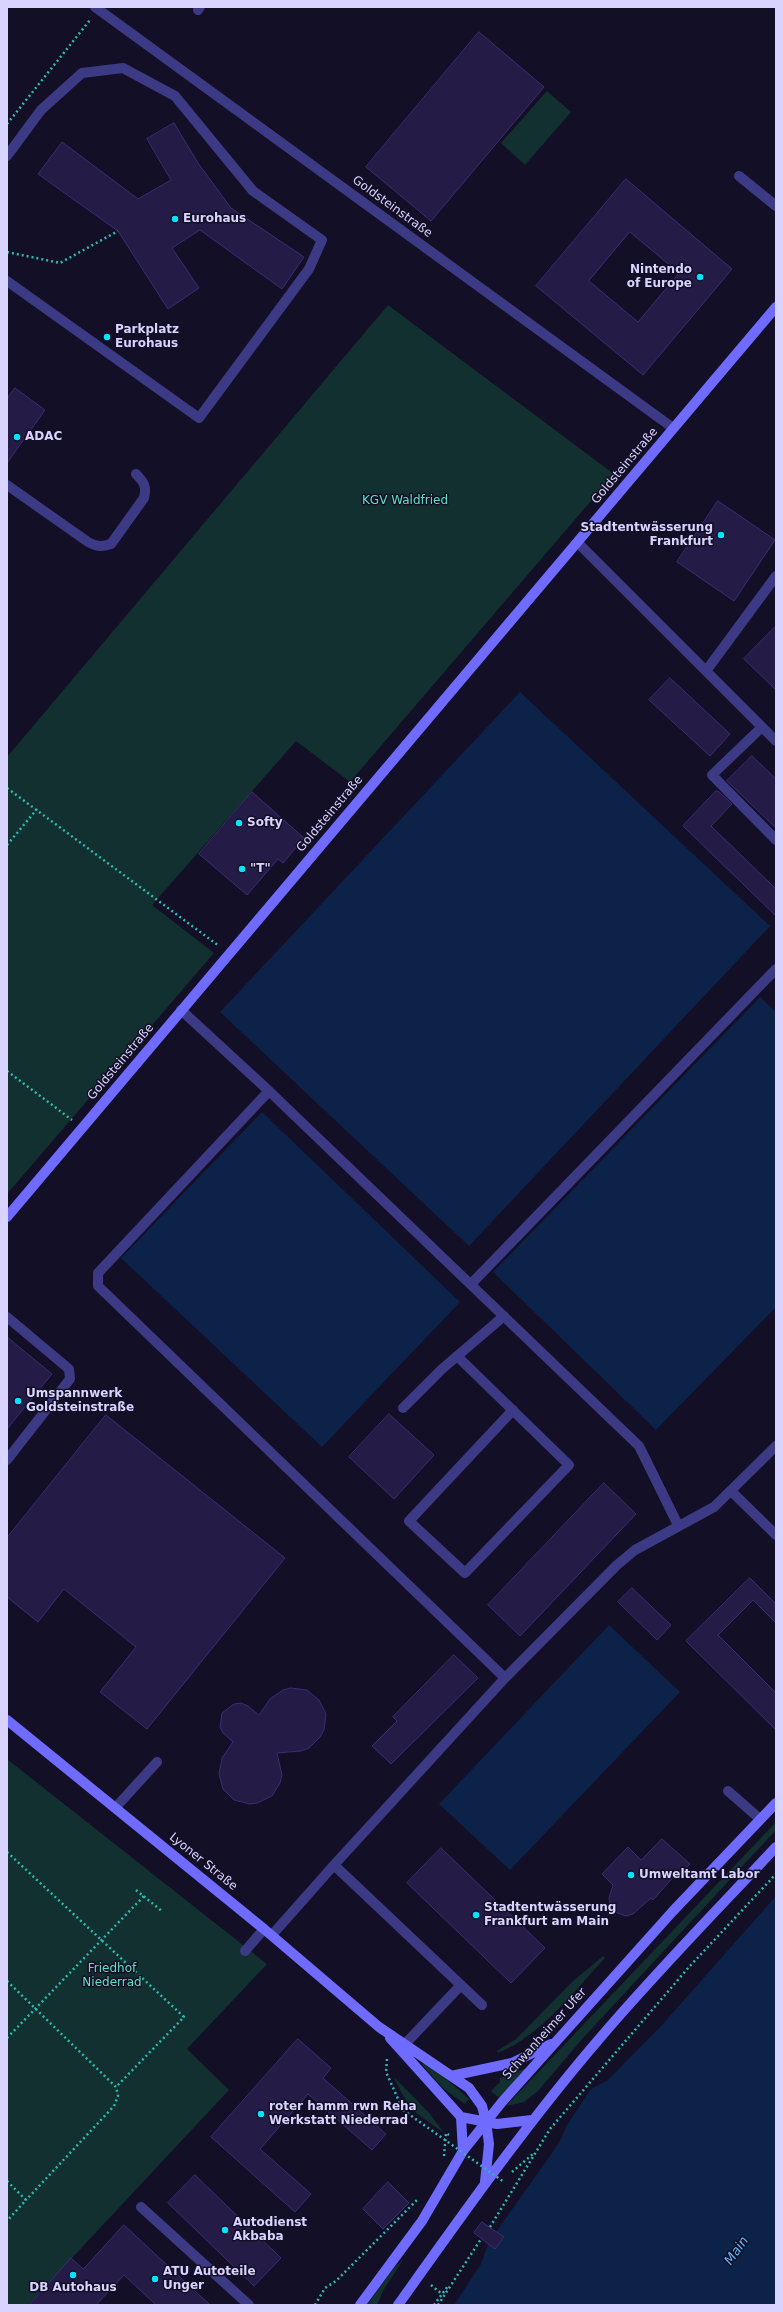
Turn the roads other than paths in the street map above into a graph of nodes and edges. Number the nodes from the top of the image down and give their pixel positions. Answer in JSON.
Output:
{"nodes":[{"id":1,"x":97,"y":8,"type":"edge"},
{"id":2,"x":7,"y":156,"type":"edge"},
{"id":3,"x":739,"y":176,"type":"dead end"},
{"id":4,"x":776,"y":206,"type":"edge"},
{"id":5,"x":7,"y":281,"type":"edge"},
{"id":6,"x":776,"y":307,"type":"edge"},
{"id":7,"x":673,"y":428,"type":"junction"},
{"id":8,"x":136,"y":474,"type":"dead end"},
{"id":9,"x":7,"y":485,"type":"edge"},
{"id":10,"x":578,"y":543,"type":"junction"},
{"id":11,"x":774,"y":581,"type":"edge"},
{"id":12,"x":706,"y":671,"type":"junction"},
{"id":13,"x":762,"y":727,"type":"junction"},
{"id":14,"x":776,"y":740,"type":"edge"},
{"id":15,"x":776,"y":840,"type":"edge"},
{"id":16,"x":776,"y":969,"type":"edge"},
{"id":17,"x":181,"y":1010,"type":"junction"},
{"id":18,"x":269,"y":1091,"type":"junction"},
{"id":19,"x":7,"y":1217,"type":"edge"},
{"id":20,"x":471,"y":1284,"type":"junction"},
{"id":21,"x":504,"y":1316,"type":"junction"},
{"id":22,"x":7,"y":1317,"type":"edge"},
{"id":23,"x":457,"y":1356,"type":"junction"},
{"id":24,"x":403,"y":1408,"type":"dead end"},
{"id":25,"x":513,"y":1410,"type":"junction"},
{"id":26,"x":776,"y":1446,"type":"edge"},
{"id":27,"x":7,"y":1460,"type":"edge"},
{"id":28,"x":731,"y":1491,"type":"junction"},
{"id":29,"x":678,"y":1526,"type":"junction"},
{"id":30,"x":776,"y":1535,"type":"edge"},
{"id":31,"x":505,"y":1678,"type":"junction"},
{"id":32,"x":7,"y":1720,"type":"edge"},
{"id":33,"x":157,"y":1762,"type":"dead end"},
{"id":34,"x":728,"y":1791,"type":"dead end"},
{"id":35,"x":776,"y":1802,"type":"edge"},
{"id":36,"x":116,"y":1807,"type":"junction"},
{"id":37,"x":760,"y":1819,"type":"junction"},
{"id":38,"x":776,"y":1847,"type":"edge"},
{"id":39,"x":334,"y":1865,"type":"junction"},
{"id":40,"x":268,"y":1932,"type":"junction"},
{"id":41,"x":245,"y":1951,"type":"dead end"},
{"id":42,"x":460,"y":1985,"type":"junction"},
{"id":43,"x":482,"y":2005,"type":"dead end"},
{"id":44,"x":380,"y":2027,"type":"junction"},
{"id":45,"x":556,"y":2041,"type":"junction"},
{"id":46,"x":405,"y":2044,"type":"junction"},
{"id":47,"x":451,"y":2076,"type":"junction"},
{"id":48,"x":461,"y":2117,"type":"junction"},
{"id":49,"x":532,"y":2120,"type":"junction"},
{"id":50,"x":486,"y":2122,"type":"junction"},
{"id":51,"x":463,"y":2151,"type":"junction"},
{"id":52,"x":485,"y":2182,"type":"junction"},
{"id":53,"x":141,"y":2206,"type":"dead end"},
{"id":54,"x":249,"y":2305,"type":"edge"},
{"id":55,"x":360,"y":2305,"type":"edge"},
{"id":56,"x":398,"y":2305,"type":"edge"}],
"edges":[{"from":1,"to":7,"type":"street","name":"Goldsteinstraße"},
{"from":2,"to":5,"type":"street"},
{"from":3,"to":4,"type":"street"},
{"from":6,"to":7,"type":"main road","name":"Goldsteinstraße"},
{"from":7,"to":10,"type":"main road","name":"Goldsteinstraße"},
{"from":8,"to":9,"type":"street"},
{"from":10,"to":12,"type":"street"},
{"from":10,"to":17,"type":"main road","name":"Goldsteinstraße"},
{"from":11,"to":12,"type":"street"},
{"from":12,"to":13,"type":"street"},
{"from":13,"to":14,"type":"street"},
{"from":13,"to":15,"type":"street"},
{"from":16,"to":20,"type":"street"},
{"from":17,"to":18,"type":"street"},
{"from":17,"to":19,"type":"main road","name":"Goldsteinstraße"},
{"from":18,"to":20,"type":"street"},
{"from":18,"to":31,"type":"street"},
{"from":20,"to":21,"type":"street"},
{"from":21,"to":23,"type":"street"},
{"from":21,"to":29,"type":"street"},
{"from":22,"to":27,"type":"street"},
{"from":23,"to":24,"type":"street"},
{"from":23,"to":25,"type":"street"},
{"from":25,"to":25,"type":"street"},
{"from":26,"to":28,"type":"street"},
{"from":28,"to":29,"type":"street"},
{"from":28,"to":30,"type":"street"},
{"from":29,"to":31,"type":"street"},
{"from":31,"to":39,"type":"street"},
{"from":32,"to":36,"type":"main road","name":"Lyoner Straße"},
{"from":33,"to":36,"type":"street"},
{"from":34,"to":37,"type":"street"},
{"from":35,"to":37,"type":"main road","name":"Schwanheimer Ufer"},
{"from":36,"to":40,"type":"main road","name":"Lyoner Straße"},
{"from":37,"to":45,"type":"main road","name":"Schwanheimer Ufer"},
{"from":38,"to":49,"type":"main road"},
{"from":39,"to":40,"type":"street"},
{"from":39,"to":42,"type":"street"},
{"from":40,"to":41,"type":"street"},
{"from":40,"to":44,"type":"main road","name":"Lyoner Straße"},
{"from":42,"to":43,"type":"street"},
{"from":42,"to":46,"type":"street"},
{"from":44,"to":46,"type":"main road","name":"Lyoner Straße"},
{"from":44,"to":48,"type":"main road","name":"Lyoner Straße"},
{"from":45,"to":47,"type":"main road"},
{"from":45,"to":50,"type":"main road","name":"Schwanheimer Ufer"},
{"from":46,"to":47,"type":"main road","name":"Lyoner Straße"},
{"from":47,"to":50,"type":"main road","name":"Lyoner Straße"},
{"from":48,"to":50,"type":"main road"},
{"from":48,"to":51,"type":"main road"},
{"from":49,"to":50,"type":"main road"},
{"from":49,"to":52,"type":"main road"},
{"from":50,"to":51,"type":"main road","name":"Schwanheimer Ufer"},
{"from":50,"to":52,"type":"main road","name":"Lyoner Straße"},
{"from":51,"to":55,"type":"main road","name":"Schwanheimer Ufer"},
{"from":52,"to":56,"type":"main road"},
{"from":53,"to":54,"type":"street"}]}
